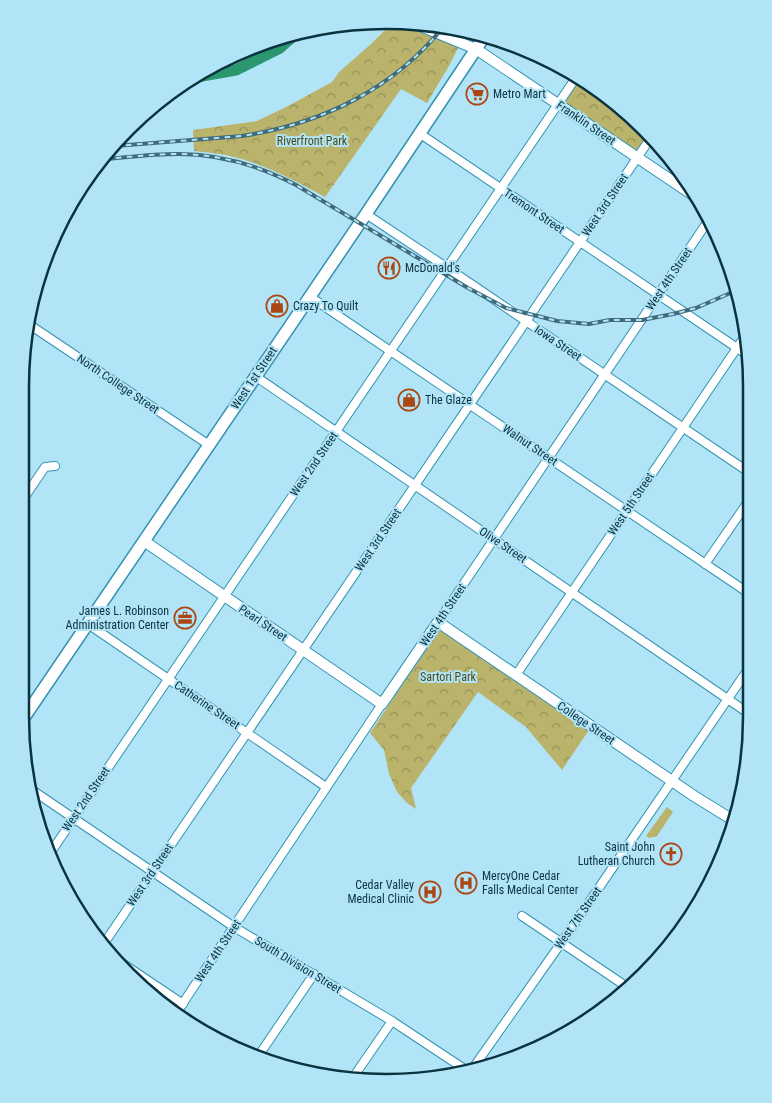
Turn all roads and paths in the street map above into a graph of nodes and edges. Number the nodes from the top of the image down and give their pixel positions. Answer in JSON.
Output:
{"nodes":[{"id":1,"x":438,"y":33,"type":"edge"},
{"id":2,"x":481,"y":42,"type":"edge"},
{"id":3,"x":476,"y":49,"type":"junction"},
{"id":4,"x":573,"y":82,"type":"edge"},
{"id":5,"x":558,"y":104,"type":"junction"},
{"id":6,"x":419,"y":133,"type":"junction"},
{"id":7,"x":648,"y":142,"type":"edge"},
{"id":8,"x":637,"y":157,"type":"junction"},
{"id":9,"x":501,"y":188,"type":"junction"},
{"id":10,"x":683,"y":188,"type":"edge"},
{"id":11,"x":366,"y":214,"type":"junction"},
{"id":12,"x":705,"y":226,"type":"edge"},
{"id":13,"x":580,"y":242,"type":"junction"},
{"id":14,"x":447,"y":268,"type":"junction"},
{"id":15,"x":659,"y":295,"type":"junction"},
{"id":16,"x":309,"y":296,"type":"junction"},
{"id":17,"x":526,"y":321,"type":"junction"},
{"id":18,"x":34,"y":328,"type":"edge"},
{"id":19,"x":740,"y":344,"type":"edge"},
{"id":20,"x":738,"y":348,"type":"junction"},
{"id":21,"x":741,"y":350,"type":"edge"},
{"id":22,"x":390,"y":351,"type":"junction"},
{"id":23,"x":605,"y":375,"type":"junction"},
{"id":24,"x":255,"y":376,"type":"junction"},
{"id":25,"x":470,"y":405,"type":"junction"},
{"id":26,"x":683,"y":428,"type":"junction"},
{"id":27,"x":336,"y":431,"type":"junction"},
{"id":28,"x":209,"y":445,"type":"junction"},
{"id":29,"x":549,"y":458,"type":"junction"},
{"id":30,"x":55,"y":466,"type":"dead end"},
{"id":31,"x":743,"y":468,"type":"edge"},
{"id":32,"x":415,"y":485,"type":"junction"},
{"id":33,"x":29,"y":491,"type":"edge"},
{"id":34,"x":743,"y":509,"type":"edge"},
{"id":35,"x":627,"y":511,"type":"junction"},
{"id":36,"x":494,"y":539,"type":"junction"},
{"id":37,"x":144,"y":541,"type":"junction"},
{"id":38,"x":706,"y":564,"type":"junction"},
{"id":39,"x":743,"y":589,"type":"edge"},
{"id":40,"x":572,"y":592,"type":"junction"},
{"id":41,"x":224,"y":596,"type":"junction"},
{"id":42,"x":438,"y":622,"type":"junction"},
{"id":43,"x":88,"y":624,"type":"junction"},
{"id":44,"x":303,"y":650,"type":"junction"},
{"id":45,"x":516,"y":675,"type":"junction"},
{"id":46,"x":743,"y":677,"type":"edge"},
{"id":47,"x":168,"y":679,"type":"junction"},
{"id":48,"x":728,"y":699,"type":"junction"},
{"id":49,"x":382,"y":704,"type":"junction"},
{"id":50,"x":743,"y":709,"type":"edge"},
{"id":51,"x":29,"y":710,"type":"edge"},
{"id":52,"x":247,"y":733,"type":"junction"},
{"id":53,"x":672,"y":781,"type":"junction"},
{"id":54,"x":326,"y":787,"type":"junction"},
{"id":55,"x":38,"y":794,"type":"edge"},
{"id":56,"x":729,"y":817,"type":"edge"},
{"id":57,"x":73,"y":818,"type":"junction"},
{"id":58,"x":53,"y":847,"type":"edge"},
{"id":59,"x":153,"y":872,"type":"junction"},
{"id":60,"x":522,"y":916,"type":"dead end"},
{"id":61,"x":234,"y":927,"type":"junction"},
{"id":62,"x":107,"y":939,"type":"edge"},
{"id":63,"x":561,"y":943,"type":"junction"},
{"id":64,"x":135,"y":971,"type":"edge"},
{"id":65,"x":314,"y":974,"type":"junction"},
{"id":66,"x":623,"y":985,"type":"edge"},
{"id":67,"x":183,"y":1004,"type":"junction"},
{"id":68,"x":180,"y":1008,"type":"edge"},
{"id":69,"x":392,"y":1021,"type":"junction"},
{"id":70,"x":261,"y":1052,"type":"edge"},
{"id":71,"x":477,"y":1062,"type":"edge"},
{"id":72,"x":461,"y":1066,"type":"edge"},
{"id":73,"x":357,"y":1073,"type":"edge"}],
"edges":[{"from":1,"to":3,"type":"street","name":"Franklin Street"},
{"from":2,"to":3,"type":"main road","name":"West 1st Street"},
{"from":3,"to":5,"type":"street","name":"Franklin Street"},
{"from":3,"to":6,"type":"main road","name":"West 1st Street"},
{"from":4,"to":5,"type":"street","name":"West 2nd Street"},
{"from":5,"to":8,"type":"street","name":"Franklin Street"},
{"from":5,"to":9,"type":"street","name":"West 2nd Street"},
{"from":6,"to":9,"type":"street","name":"Tremont Street"},
{"from":6,"to":11,"type":"main road","name":"West 1st Street"},
{"from":7,"to":8,"type":"street","name":"West 3rd Street"},
{"from":8,"to":10,"type":"street","name":"Franklin Street"},
{"from":8,"to":13,"type":"street","name":"West 3rd Street"},
{"from":9,"to":13,"type":"street","name":"Tremont Street"},
{"from":9,"to":14,"type":"street","name":"West 2nd Street"},
{"from":11,"to":14,"type":"street","name":"Iowa Street"},
{"from":11,"to":16,"type":"main road","name":"West 1st Street"},
{"from":12,"to":15,"type":"street","name":"West 4th Street"},
{"from":13,"to":15,"type":"street","name":"Tremont Street"},
{"from":13,"to":17,"type":"street","name":"West 3rd Street"},
{"from":14,"to":17,"type":"street","name":"Iowa Street"},
{"from":14,"to":22,"type":"street","name":"West 2nd Street"},
{"from":15,"to":20,"type":"street","name":"Tremont Street"},
{"from":15,"to":23,"type":"street","name":"West 4th Street"},
{"from":16,"to":22,"type":"street","name":"Walnut Street"},
{"from":16,"to":24,"type":"main road","name":"West 1st Street"},
{"from":17,"to":23,"type":"street","name":"Iowa Street"},
{"from":17,"to":25,"type":"street","name":"West 3rd Street"},
{"from":18,"to":28,"type":"street","name":"North College Street"},
{"from":19,"to":20,"type":"street","name":"West 5th Street"},
{"from":20,"to":21,"type":"street","name":"Tremont Street"},
{"from":20,"to":26,"type":"street","name":"West 5th Street"},
{"from":22,"to":25,"type":"street","name":"Walnut Street"},
{"from":22,"to":27,"type":"street","name":"West 2nd Street"},
{"from":23,"to":26,"type":"street","name":"Iowa Street"},
{"from":23,"to":29,"type":"street","name":"West 4th Street"},
{"from":24,"to":27,"type":"street","name":"Olive Street"},
{"from":24,"to":28,"type":"main road","name":"West 1st Street"},
{"from":25,"to":29,"type":"street","name":"Walnut Street"},
{"from":25,"to":32,"type":"street","name":"West 3rd Street"},
{"from":26,"to":31,"type":"street","name":"Iowa Street"},
{"from":26,"to":35,"type":"street","name":"West 5th Street"},
{"from":27,"to":32,"type":"street","name":"Olive Street"},
{"from":27,"to":41,"type":"street","name":"West 2nd Street"},
{"from":28,"to":37,"type":"main road","name":"West 1st Street"},
{"from":29,"to":35,"type":"street","name":"Walnut Street"},
{"from":29,"to":36,"type":"street","name":"West 4th Street"},
{"from":30,"to":33,"type":"street"},
{"from":32,"to":36,"type":"street","name":"Olive Street"},
{"from":32,"to":44,"type":"street","name":"West 3rd Street"},
{"from":34,"to":38,"type":"street"},
{"from":35,"to":38,"type":"street","name":"Walnut Street"},
{"from":35,"to":40,"type":"street","name":"West 5th Street"},
{"from":36,"to":40,"type":"street","name":"Olive Street"},
{"from":36,"to":42,"type":"street","name":"West 4th Street"},
{"from":37,"to":41,"type":"street","name":"Pearl Street"},
{"from":37,"to":43,"type":"main road","name":"West 1st Street"},
{"from":38,"to":39,"type":"street","name":"Walnut Street"},
{"from":40,"to":45,"type":"street","name":"West 5th Street"},
{"from":40,"to":48,"type":"street","name":"Olive Street"},
{"from":41,"to":44,"type":"street","name":"Pearl Street"},
{"from":41,"to":47,"type":"street","name":"West 2nd Street"},
{"from":42,"to":45,"type":"street","name":"College Street"},
{"from":42,"to":49,"type":"street","name":"West 4th Street"},
{"from":43,"to":47,"type":"street","name":"Catherine Street"},
{"from":43,"to":51,"type":"main road","name":"West 1st Street"},
{"from":44,"to":49,"type":"street","name":"Pearl Street"},
{"from":44,"to":52,"type":"street","name":"West 3rd Street"},
{"from":45,"to":53,"type":"street","name":"College Street"},
{"from":46,"to":48,"type":"street","name":"West 7th Street"},
{"from":47,"to":52,"type":"street","name":"Catherine Street"},
{"from":47,"to":57,"type":"street","name":"West 2nd Street"},
{"from":48,"to":50,"type":"street","name":"Olive Street"},
{"from":48,"to":53,"type":"street","name":"West 7th Street"},
{"from":49,"to":54,"type":"street","name":"West 4th Street"},
{"from":52,"to":54,"type":"street","name":"Catherine Street"},
{"from":52,"to":59,"type":"street","name":"West 3rd Street"},
{"from":53,"to":56,"type":"street","name":"College Street"},
{"from":53,"to":63,"type":"street","name":"West 7th Street"},
{"from":54,"to":61,"type":"street","name":"West 4th Street"},
{"from":55,"to":57,"type":"street","name":"South Division Street"},
{"from":57,"to":58,"type":"street","name":"West 2nd Street"},
{"from":57,"to":59,"type":"street","name":"South Division Street"},
{"from":59,"to":61,"type":"street","name":"South Division Street"},
{"from":59,"to":62,"type":"street","name":"West 3rd Street"},
{"from":60,"to":63,"type":"street"},
{"from":61,"to":65,"type":"street","name":"South Division Street"},
{"from":61,"to":67,"type":"street","name":"West 4th Street"},
{"from":63,"to":66,"type":"street"},
{"from":63,"to":71,"type":"street","name":"West 7th Street"},
{"from":64,"to":67,"type":"street"},
{"from":65,"to":69,"type":"street","name":"South Division Street"},
{"from":65,"to":70,"type":"street"},
{"from":67,"to":68,"type":"street","name":"West 4th Street"},
{"from":69,"to":72,"type":"street","name":"South Division Street"},
{"from":69,"to":73,"type":"street"}]}
